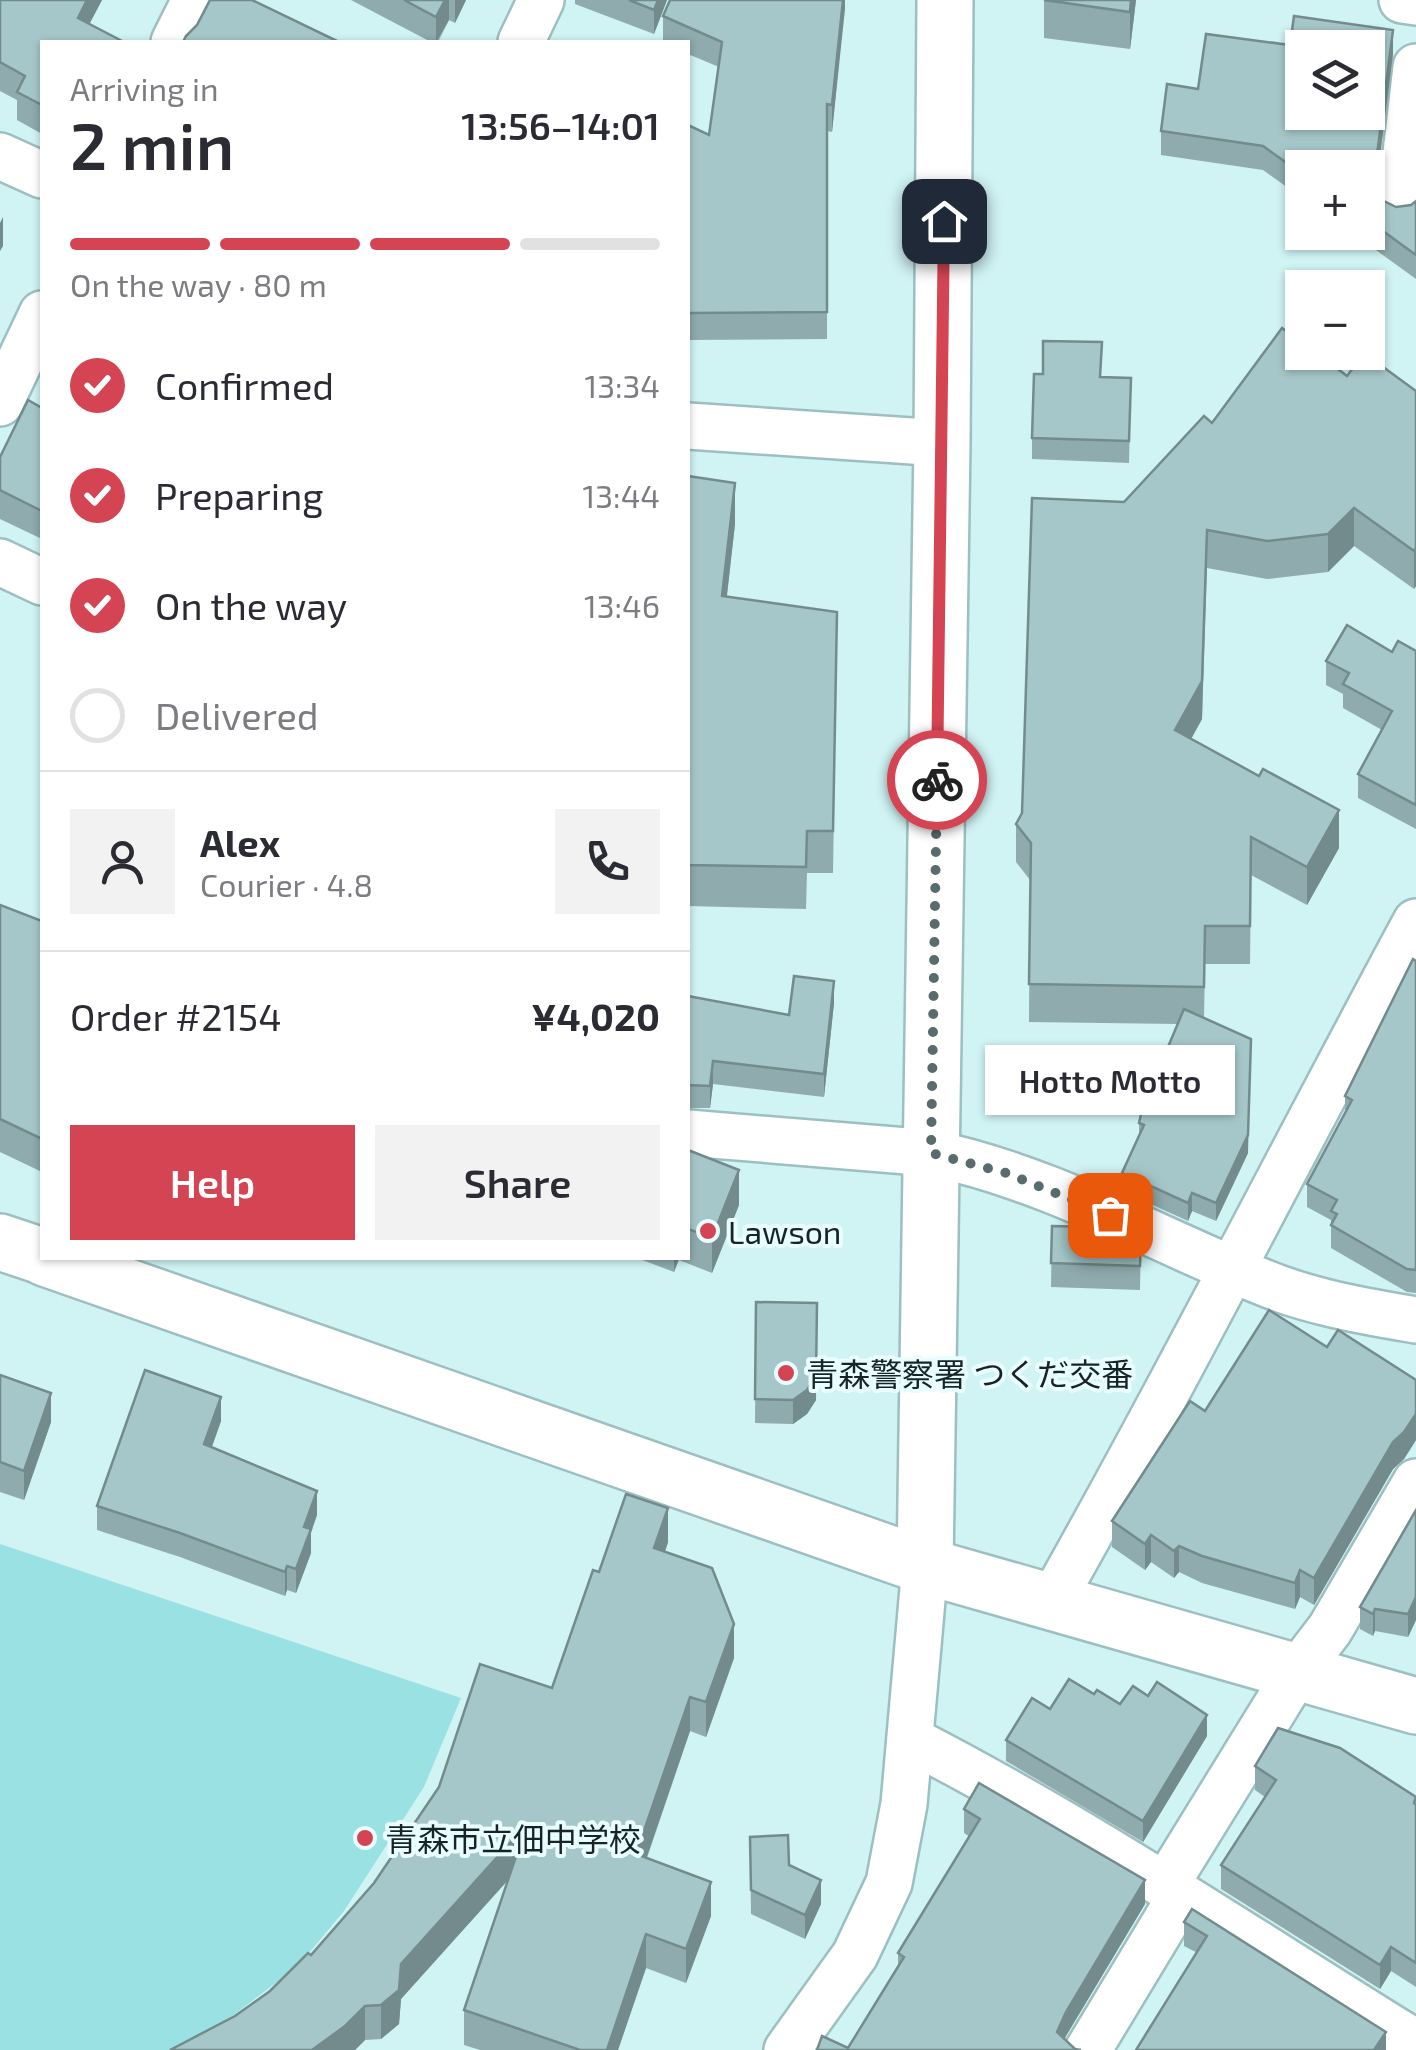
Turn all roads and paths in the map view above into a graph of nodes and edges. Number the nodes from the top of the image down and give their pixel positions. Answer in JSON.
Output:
{"nodes":[{"id":1,"x":195,"y":0,"type":"edge"},
{"id":2,"x":541,"y":0,"type":"edge"},
{"id":3,"x":945,"y":0,"type":"edge"},
{"id":4,"x":1402,"y":0,"type":"edge"},
{"id":5,"x":1416,"y":2,"type":"edge"},
{"id":6,"x":175,"y":40,"type":"edge"},
{"id":7,"x":521,"y":40,"type":"edge"},
{"id":8,"x":1416,"y":67,"type":"edge"},
{"id":9,"x":0,"y":156,"type":"edge"},
{"id":10,"x":40,"y":175,"type":"edge"},
{"id":11,"x":1400,"y":205,"type":"edge"},
{"id":12,"x":40,"y":318,"type":"edge"},
{"id":13,"x":0,"y":404,"type":"edge"},
{"id":14,"x":690,"y":426,"type":"edge"},
{"id":15,"x":942,"y":443,"type":"junction"},
{"id":16,"x":0,"y":562,"type":"edge"},
{"id":17,"x":40,"y":581,"type":"edge"},
{"id":18,"x":1416,"y":922,"type":"edge"},
{"id":19,"x":690,"y":1133,"type":"edge"},
{"id":20,"x":931,"y":1153,"type":"junction"},
{"id":21,"x":0,"y":1242,"type":"edge"},
{"id":22,"x":40,"y":1256,"type":"edge"},
{"id":23,"x":53,"y":1260,"type":"edge"},
{"id":24,"x":1233,"y":1268,"type":"junction"},
{"id":25,"x":1416,"y":1320,"type":"edge"},
{"id":26,"x":1416,"y":1482,"type":"edge"},
{"id":27,"x":925,"y":1566,"type":"junction"},
{"id":28,"x":1052,"y":1601,"type":"junction"},
{"id":29,"x":1297,"y":1672,"type":"junction"},
{"id":30,"x":1416,"y":1706,"type":"edge"},
{"id":31,"x":911,"y":1740,"type":"junction"},
{"id":32,"x":1173,"y":1891,"type":"junction"},
{"id":33,"x":1414,"y":2038,"type":"edge"},
{"id":34,"x":787,"y":2050,"type":"edge"},
{"id":35,"x":1088,"y":2050,"type":"edge"}],
"edges":[{"from":1,"to":6,"type":"street"},
{"from":2,"to":7,"type":"street"},
{"from":3,"to":15,"type":"street"},
{"from":4,"to":5,"type":"street"},
{"from":8,"to":11,"type":"street"},
{"from":9,"to":10,"type":"street"},
{"from":12,"to":13,"type":"street"},
{"from":14,"to":15,"type":"street"},
{"from":15,"to":20,"type":"street"},
{"from":16,"to":17,"type":"street"},
{"from":18,"to":24,"type":"street"},
{"from":19,"to":20,"type":"street"},
{"from":20,"to":24,"type":"street"},
{"from":20,"to":27,"type":"street"},
{"from":21,"to":22,"type":"street"},
{"from":23,"to":27,"type":"street"},
{"from":24,"to":25,"type":"street"},
{"from":24,"to":28,"type":"street"},
{"from":26,"to":29,"type":"street"},
{"from":27,"to":28,"type":"street"},
{"from":27,"to":31,"type":"street"},
{"from":28,"to":29,"type":"street"},
{"from":29,"to":30,"type":"street"},
{"from":29,"to":32,"type":"street"},
{"from":31,"to":32,"type":"street"},
{"from":31,"to":34,"type":"street"},
{"from":32,"to":33,"type":"street"},
{"from":32,"to":35,"type":"street"}]}
